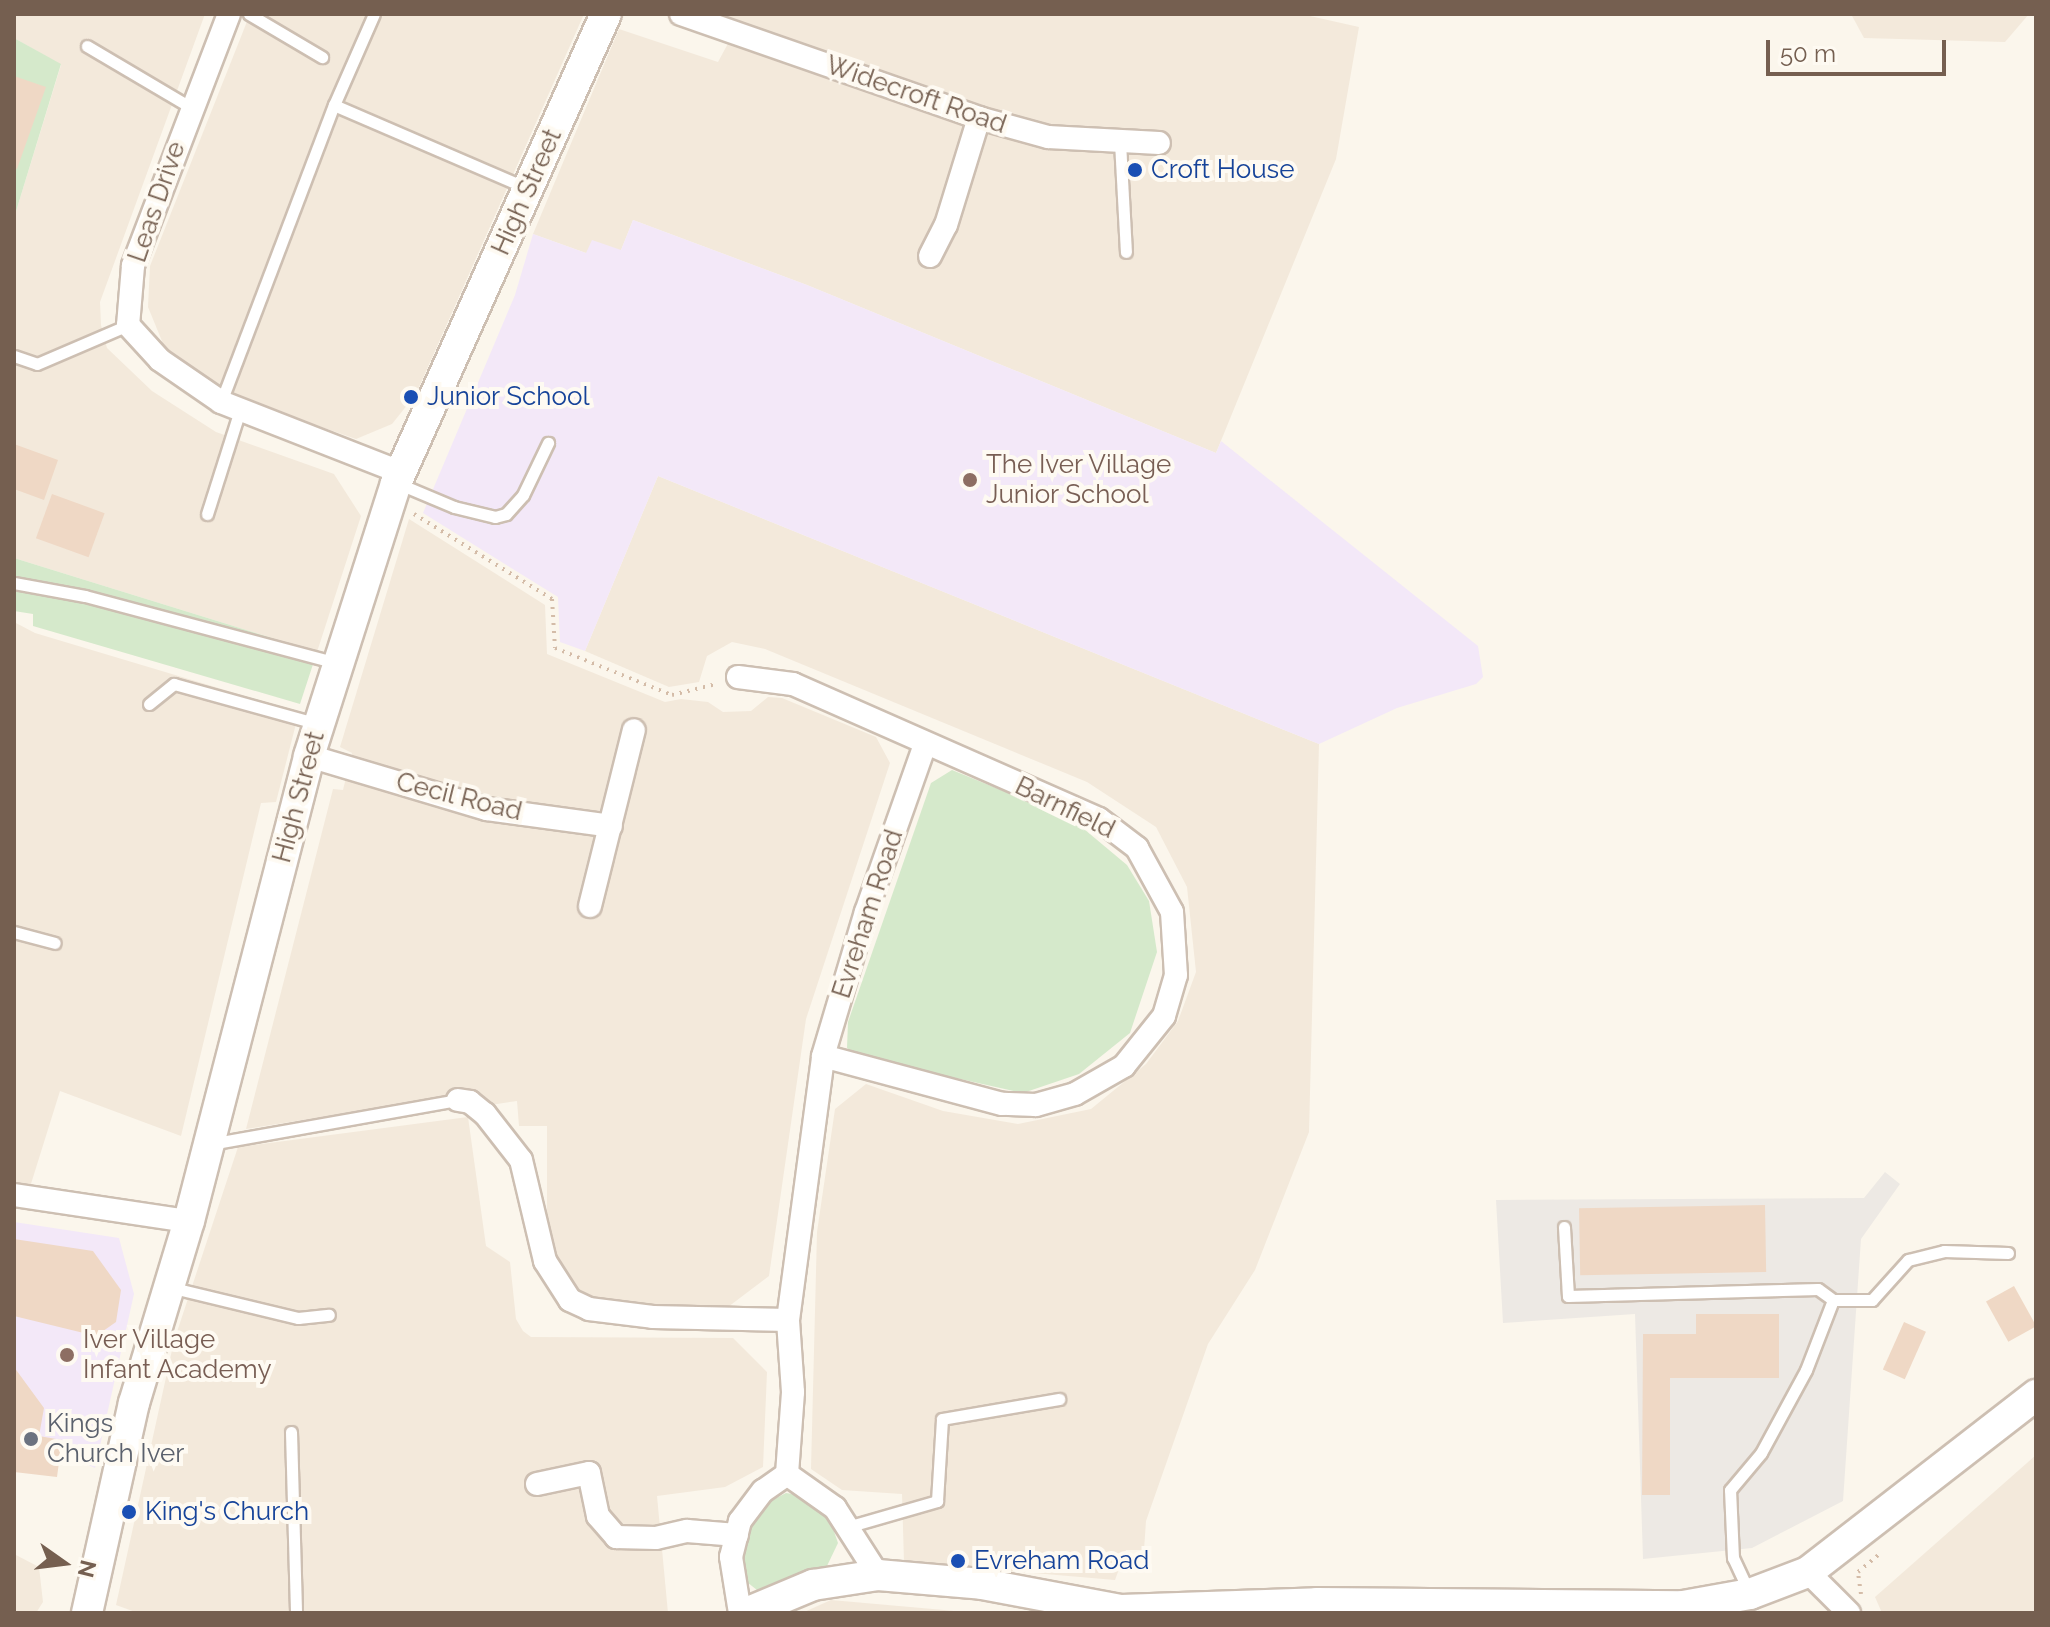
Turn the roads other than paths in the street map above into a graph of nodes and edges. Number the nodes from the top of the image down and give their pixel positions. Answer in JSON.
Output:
{"nodes":[{"id":1,"x":229,"y":14,"type":"edge"},
{"id":2,"x":249,"y":14,"type":"edge"},
{"id":3,"x":374,"y":14,"type":"edge"},
{"id":4,"x":606,"y":14,"type":"edge"},
{"id":5,"x":681,"y":14,"type":"edge"},
{"id":6,"x":87,"y":46,"type":"dead end"},
{"id":7,"x":322,"y":57,"type":"dead end"},
{"id":8,"x":334,"y":105,"type":"junction"},
{"id":9,"x":190,"y":107,"type":"junction"},
{"id":10,"x":979,"y":118,"type":"junction"},
{"id":11,"x":1120,"y":142,"type":"junction"},
{"id":12,"x":1159,"y":143,"type":"dead end"},
{"id":13,"x":528,"y":189,"type":"junction"},
{"id":14,"x":1126,"y":252,"type":"dead end"},
{"id":15,"x":930,"y":256,"type":"dead end"},
{"id":16,"x":128,"y":325,"type":"junction"},
{"id":17,"x":14,"y":356,"type":"edge"},
{"id":18,"x":230,"y":406,"type":"junction"},
{"id":19,"x":548,"y":443,"type":"dead end"},
{"id":20,"x":398,"y":478,"type":"junction"},
{"id":21,"x":207,"y":514,"type":"dead end"},
{"id":22,"x":14,"y":583,"type":"edge"},
{"id":23,"x":338,"y":664,"type":"junction"},
{"id":24,"x":738,"y":677,"type":"dead end"},
{"id":25,"x":149,"y":704,"type":"dead end"},
{"id":26,"x":318,"y":725,"type":"junction"},
{"id":27,"x":634,"y":730,"type":"dead end"},
{"id":28,"x":925,"y":744,"type":"junction"},
{"id":29,"x":309,"y":756,"type":"junction"},
{"id":30,"x":611,"y":826,"type":"junction"},
{"id":31,"x":590,"y":906,"type":"dead end"},
{"id":32,"x":14,"y":932,"type":"edge"},
{"id":33,"x":55,"y":943,"type":"dead end"},
{"id":34,"x":823,"y":1056,"type":"junction"},
{"id":35,"x":458,"y":1100,"type":"joint"},
{"id":36,"x":209,"y":1144,"type":"junction"},
{"id":37,"x":14,"y":1195,"type":"edge"},
{"id":38,"x":189,"y":1221,"type":"junction"},
{"id":39,"x":1564,"y":1227,"type":"dead end"},
{"id":40,"x":2008,"y":1253,"type":"dead end"},
{"id":41,"x":169,"y":1287,"type":"junction"},
{"id":42,"x":1833,"y":1300,"type":"junction"},
{"id":43,"x":329,"y":1315,"type":"dead end"},
{"id":44,"x":788,"y":1320,"type":"junction"},
{"id":45,"x":2036,"y":1395,"type":"edge"},
{"id":46,"x":1059,"y":1399,"type":"dead end"},
{"id":47,"x":291,"y":1432,"type":"dead end"},
{"id":48,"x":787,"y":1474,"type":"junction"},
{"id":49,"x":537,"y":1484,"type":"dead end"},
{"id":50,"x":847,"y":1527,"type":"junction"},
{"id":51,"x":737,"y":1535,"type":"junction"},
{"id":52,"x":1808,"y":1572,"type":"junction"},
{"id":53,"x":878,"y":1575,"type":"junction"},
{"id":54,"x":1750,"y":1594,"type":"junction"},
{"id":55,"x":1317,"y":1608,"type":"edge"},
{"id":56,"x":87,"y":1613,"type":"edge"},
{"id":57,"x":296,"y":1613,"type":"edge"},
{"id":58,"x":740,"y":1613,"type":"edge"},
{"id":59,"x":746,"y":1613,"type":"edge"},
{"id":60,"x":1849,"y":1613,"type":"edge"}],
"edges":[{"from":1,"to":9,"type":"street","name":"Leas Drive"},
{"from":2,"to":7,"type":"lane"},
{"from":3,"to":8,"type":"lane"},
{"from":4,"to":13,"type":"main road","name":"High Street"},
{"from":5,"to":10,"type":"street","name":"Widecroft Road"},
{"from":6,"to":9,"type":"lane"},
{"from":8,"to":13,"type":"lane"},
{"from":8,"to":18,"type":"lane"},
{"from":9,"to":16,"type":"street","name":"Leas Drive"},
{"from":10,"to":11,"type":"street","name":"Widecroft Road"},
{"from":10,"to":15,"type":"street"},
{"from":11,"to":12,"type":"street","name":"Widecroft Road"},
{"from":11,"to":14,"type":"lane"},
{"from":13,"to":20,"type":"main road","name":"High Street"},
{"from":16,"to":17,"type":"lane"},
{"from":16,"to":18,"type":"street"},
{"from":18,"to":20,"type":"street"},
{"from":18,"to":21,"type":"lane"},
{"from":19,"to":20,"type":"lane"},
{"from":20,"to":23,"type":"main road","name":"High Street"},
{"from":22,"to":23,"type":"lane"},
{"from":23,"to":26,"type":"main road","name":"High Street"},
{"from":24,"to":28,"type":"street","name":"Barnfield"},
{"from":25,"to":26,"type":"lane"},
{"from":26,"to":29,"type":"main road","name":"High Street"},
{"from":27,"to":30,"type":"street"},
{"from":28,"to":34,"type":"street","name":"Evreham Road"},
{"from":28,"to":34,"type":"street","name":"Barnfield"},
{"from":29,"to":30,"type":"street","name":"Cecil Road"},
{"from":29,"to":36,"type":"main road","name":"High Street"},
{"from":30,"to":31,"type":"street"},
{"from":32,"to":33,"type":"lane"},
{"from":34,"to":44,"type":"street","name":"Evreham Road"},
{"from":35,"to":36,"type":"lane"},
{"from":35,"to":44,"type":"street"},
{"from":36,"to":38,"type":"main road","name":"High Street"},
{"from":37,"to":38,"type":"street"},
{"from":38,"to":41,"type":"main road","name":"High Street"},
{"from":39,"to":42,"type":"lane"},
{"from":40,"to":42,"type":"lane"},
{"from":41,"to":43,"type":"lane"},
{"from":41,"to":56,"type":"main road","name":"High Street"},
{"from":42,"to":54,"type":"lane"},
{"from":44,"to":48,"type":"street","name":"Evreham Road"},
{"from":45,"to":52,"type":"main road"},
{"from":46,"to":50,"type":"lane"},
{"from":47,"to":57,"type":"lane"},
{"from":48,"to":50,"type":"street"},
{"from":48,"to":51,"type":"street"},
{"from":49,"to":51,"type":"street"},
{"from":50,"to":53,"type":"street"},
{"from":51,"to":58,"type":"street"},
{"from":52,"to":54,"type":"main road"},
{"from":52,"to":60,"type":"street"},
{"from":53,"to":55,"type":"main road"},
{"from":53,"to":59,"type":"main road"},
{"from":54,"to":55,"type":"main road"}]}
